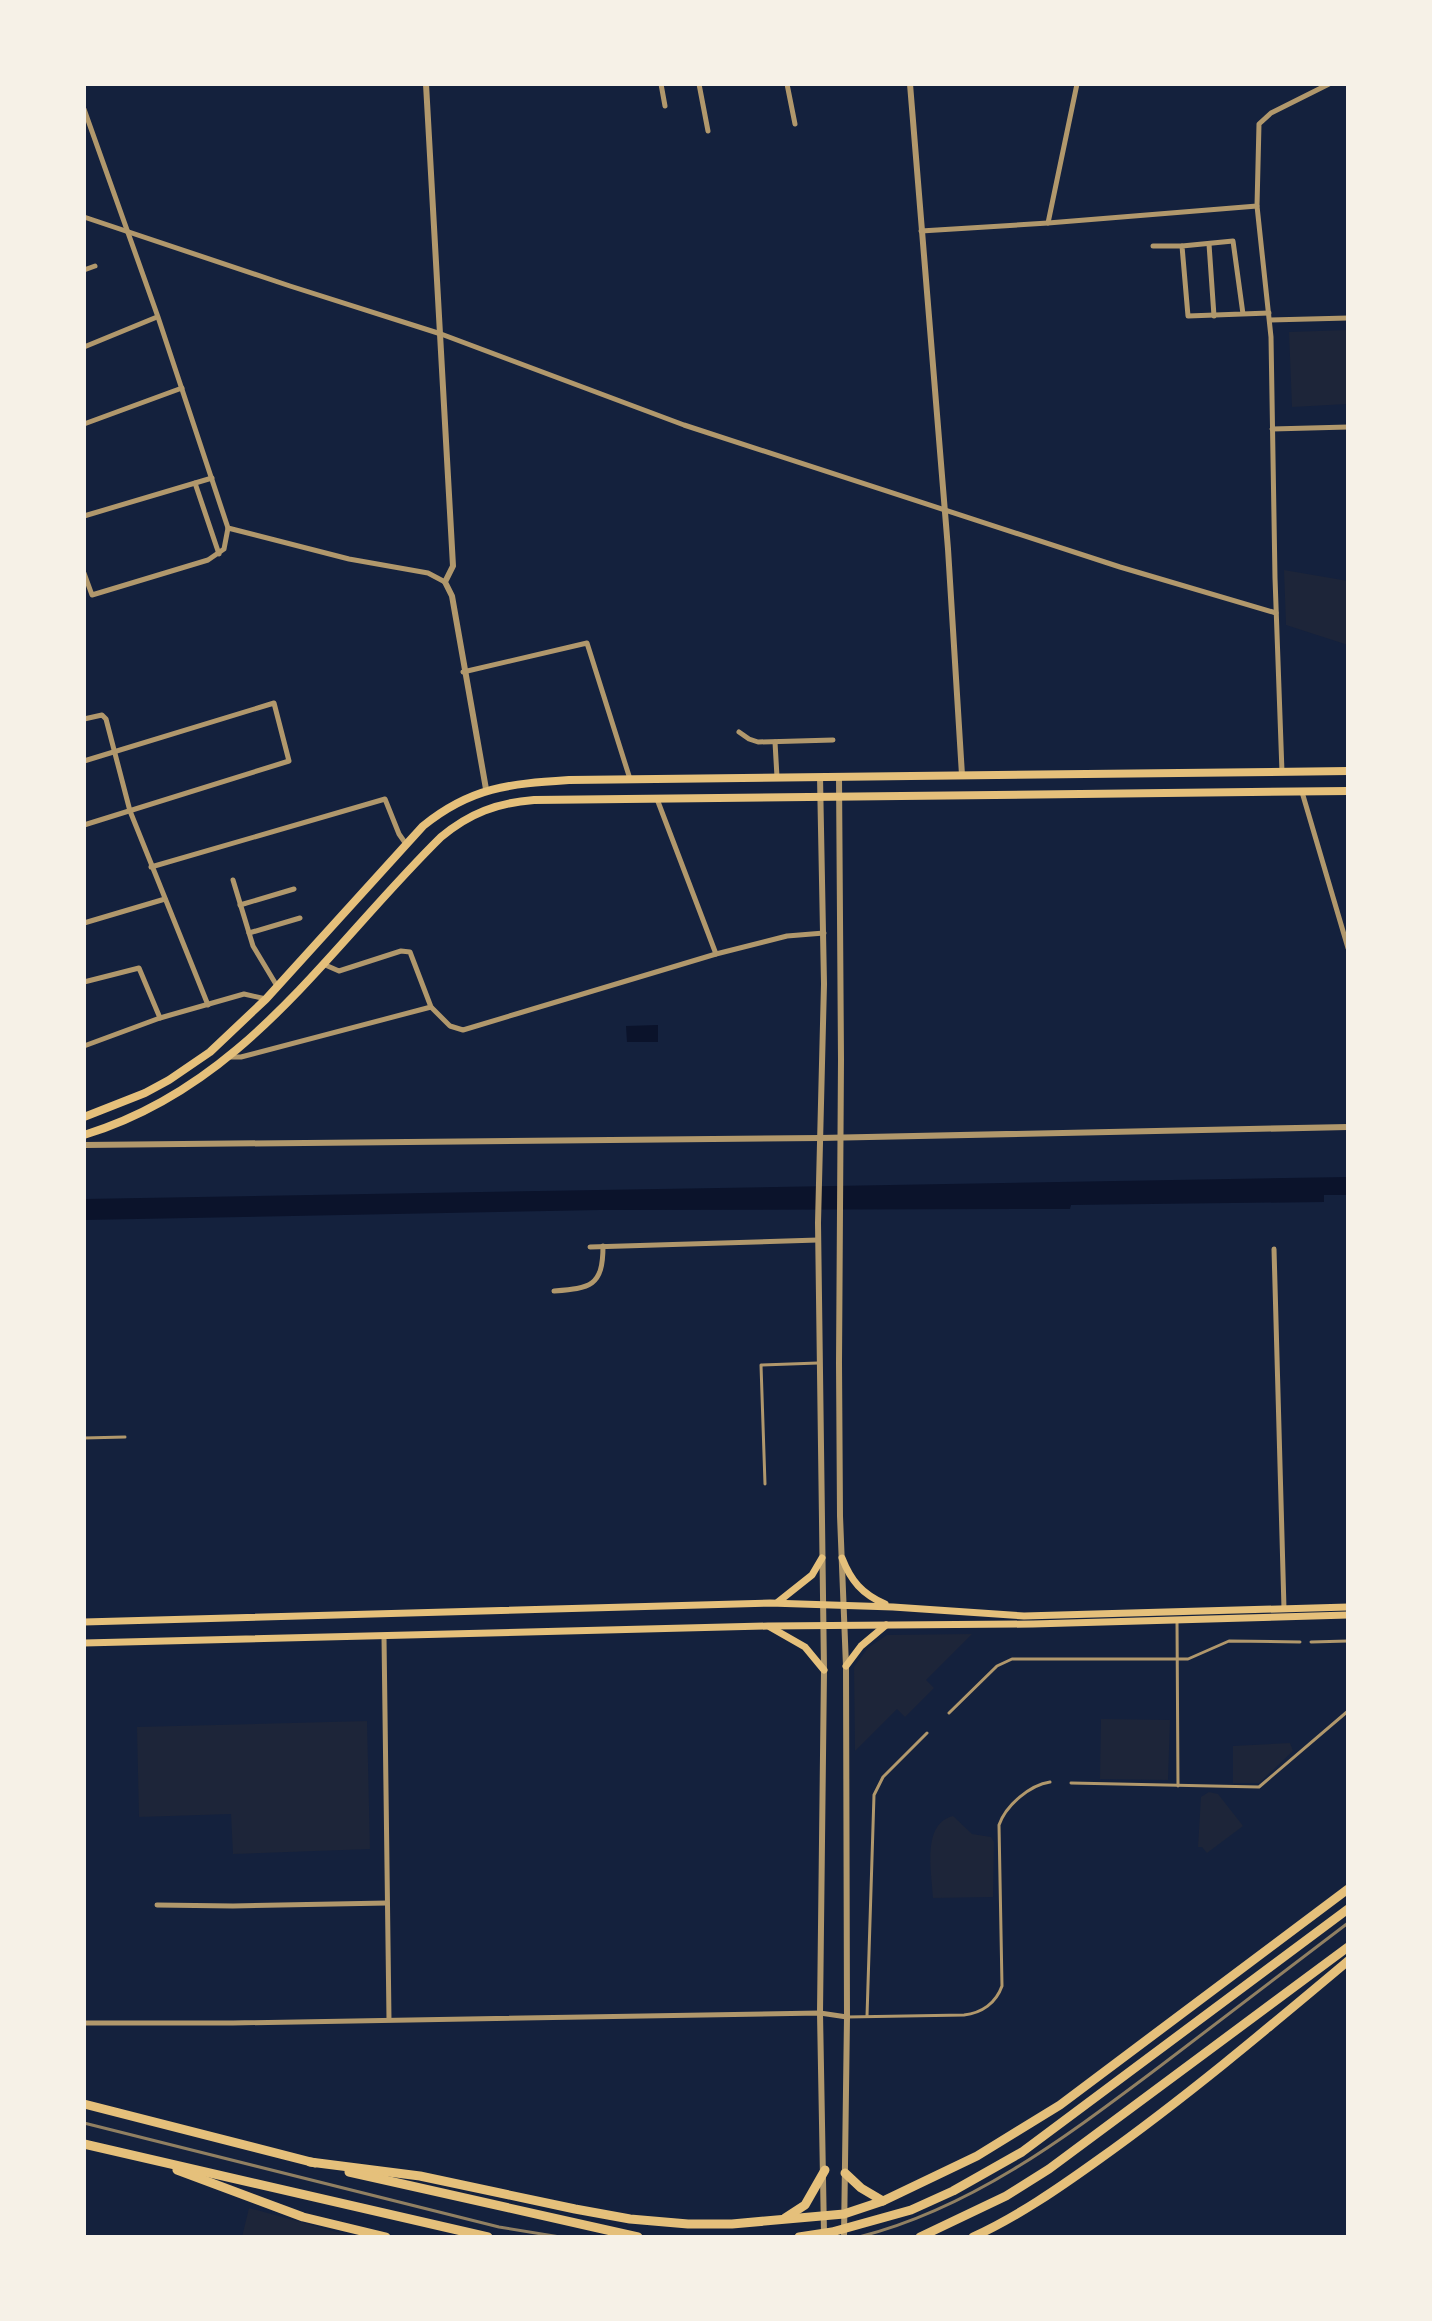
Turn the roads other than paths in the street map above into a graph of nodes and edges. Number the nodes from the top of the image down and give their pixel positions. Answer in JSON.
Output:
{"nodes":[{"id":1,"x":426,"y":84,"type":"edge"},
{"id":2,"x":661,"y":84,"type":"edge"},
{"id":3,"x":699,"y":84,"type":"edge"},
{"id":4,"x":787,"y":84,"type":"edge"},
{"id":5,"x":910,"y":84,"type":"edge"},
{"id":6,"x":1077,"y":84,"type":"edge"},
{"id":7,"x":1329,"y":84,"type":"edge"},
{"id":8,"x":665,"y":106,"type":"dead end"},
{"id":9,"x":84,"y":109,"type":"edge"},
{"id":10,"x":795,"y":124,"type":"dead end"},
{"id":11,"x":708,"y":131,"type":"dead end"},
{"id":12,"x":1257,"y":206,"type":"junction"},
{"id":13,"x":84,"y":217,"type":"edge"},
{"id":14,"x":1048,"y":223,"type":"junction"},
{"id":15,"x":126,"y":230,"type":"junction"},
{"id":16,"x":921,"y":231,"type":"junction"},
{"id":17,"x":1209,"y":244,"type":"junction"},
{"id":18,"x":1153,"y":246,"type":"dead end"},
{"id":19,"x":1182,"y":246,"type":"junction"},
{"id":20,"x":95,"y":266,"type":"dead end"},
{"id":21,"x":84,"y":270,"type":"edge"},
{"id":22,"x":1243,"y":314,"type":"junction"},
{"id":23,"x":1214,"y":316,"type":"junction"},
{"id":24,"x":1270,"y":316,"type":"junction"},
{"id":25,"x":158,"y":317,"type":"junction"},
{"id":26,"x":1348,"y":318,"type":"edge"},
{"id":27,"x":441,"y":334,"type":"junction"},
{"id":28,"x":84,"y":347,"type":"edge"},
{"id":29,"x":182,"y":388,"type":"junction"},
{"id":30,"x":84,"y":424,"type":"edge"},
{"id":31,"x":1348,"y":427,"type":"edge"},
{"id":32,"x":1272,"y":429,"type":"junction"},
{"id":33,"x":212,"y":478,"type":"junction"},
{"id":34,"x":195,"y":483,"type":"junction"},
{"id":35,"x":943,"y":508,"type":"junction"},
{"id":36,"x":84,"y":516,"type":"edge"},
{"id":37,"x":228,"y":528,"type":"junction"},
{"id":38,"x":219,"y":554,"type":"junction"},
{"id":39,"x":84,"y":573,"type":"edge"},
{"id":40,"x":445,"y":582,"type":"junction"},
{"id":41,"x":86,"y":586,"type":"edge"},
{"id":42,"x":1276,"y":613,"type":"junction"},
{"id":43,"x":463,"y":672,"type":"junction"},
{"id":44,"x":84,"y":719,"type":"edge"},
{"id":45,"x":739,"y":732,"type":"dead end"},
{"id":46,"x":833,"y":740,"type":"dead end"},
{"id":47,"x":775,"y":742,"type":"junction"},
{"id":48,"x":113,"y":750,"type":"junction"},
{"id":49,"x":84,"y":761,"type":"edge"},
{"id":50,"x":1348,"y":771,"type":"edge"},
{"id":51,"x":1282,"y":772,"type":"junction"},
{"id":52,"x":962,"y":775,"type":"junction"},
{"id":53,"x":820,"y":777,"type":"junction"},
{"id":54,"x":839,"y":777,"type":"junction"},
{"id":55,"x":777,"y":778,"type":"junction"},
{"id":56,"x":630,"y":780,"type":"junction"},
{"id":57,"x":486,"y":789,"type":"junction"},
{"id":58,"x":1282,"y":791,"type":"junction"},
{"id":59,"x":1301,"y":791,"type":"junction"},
{"id":60,"x":1348,"y":791,"type":"edge"},
{"id":61,"x":820,"y":798,"type":"junction"},
{"id":62,"x":839,"y":798,"type":"junction"},
{"id":63,"x":657,"y":799,"type":"junction"},
{"id":64,"x":130,"y":811,"type":"junction"},
{"id":65,"x":84,"y":825,"type":"edge"},
{"id":66,"x":406,"y":844,"type":"junction"},
{"id":67,"x":151,"y":867,"type":"junction"},
{"id":68,"x":233,"y":880,"type":"dead end"},
{"id":69,"x":294,"y":889,"type":"dead end"},
{"id":70,"x":165,"y":899,"type":"junction"},
{"id":71,"x":240,"y":905,"type":"junction"},
{"id":72,"x":300,"y":918,"type":"dead end"},
{"id":73,"x":84,"y":923,"type":"edge"},
{"id":74,"x":249,"y":933,"type":"junction"},
{"id":75,"x":824,"y":933,"type":"junction"},
{"id":76,"x":1348,"y":948,"type":"edge"},
{"id":77,"x":716,"y":954,"type":"junction"},
{"id":78,"x":323,"y":964,"type":"junction"},
{"id":79,"x":84,"y":982,"type":"edge"},
{"id":80,"x":824,"y":984,"type":"junction"},
{"id":81,"x":840,"y":984,"type":"junction"},
{"id":82,"x":277,"y":986,"type":"junction"},
{"id":83,"x":266,"y":999,"type":"junction"},
{"id":84,"x":208,"y":1005,"type":"junction"},
{"id":85,"x":431,"y":1007,"type":"junction"},
{"id":86,"x":160,"y":1018,"type":"junction"},
{"id":87,"x":84,"y":1046,"type":"edge"},
{"id":88,"x":231,"y":1057,"type":"junction"},
{"id":89,"x":84,"y":1117,"type":"edge"},
{"id":90,"x":1348,"y":1127,"type":"edge"},
{"id":91,"x":84,"y":1135,"type":"edge"},
{"id":92,"x":839,"y":1137,"type":"junction"},
{"id":93,"x":820,"y":1138,"type":"junction"},
{"id":94,"x":84,"y":1145,"type":"edge"},
{"id":95,"x":818,"y":1240,"type":"junction"},
{"id":96,"x":603,"y":1246,"type":"junction"},
{"id":97,"x":590,"y":1247,"type":"dead end"},
{"id":98,"x":1274,"y":1249,"type":"dead end"},
{"id":99,"x":554,"y":1291,"type":"dead end"},
{"id":100,"x":820,"y":1363,"type":"junction"},
{"id":101,"x":839,"y":1363,"type":"junction"},
{"id":102,"x":125,"y":1437,"type":"dead end"},
{"id":103,"x":84,"y":1438,"type":"edge"},
{"id":104,"x":765,"y":1484,"type":"dead end"},
{"id":105,"x":822,"y":1558,"type":"junction"},
{"id":106,"x":842,"y":1558,"type":"junction"},
{"id":107,"x":823,"y":1603,"type":"junction"},
{"id":108,"x":776,"y":1604,"type":"junction"},
{"id":109,"x":843,"y":1604,"type":"junction"},
{"id":110,"x":893,"y":1607,"type":"junction"},
{"id":111,"x":1348,"y":1607,"type":"edge"},
{"id":112,"x":1284,"y":1609,"type":"junction"},
{"id":113,"x":1348,"y":1615,"type":"edge"},
{"id":114,"x":1177,"y":1621,"type":"junction"},
{"id":115,"x":84,"y":1622,"type":"edge"},
{"id":116,"x":888,"y":1624,"type":"junction"},
{"id":117,"x":768,"y":1626,"type":"junction"},
{"id":118,"x":824,"y":1626,"type":"junction"},
{"id":119,"x":845,"y":1626,"type":"junction"},
{"id":120,"x":384,"y":1637,"type":"junction"},
{"id":121,"x":1348,"y":1641,"type":"edge"},
{"id":122,"x":1300,"y":1642,"type":"dead end"},
{"id":123,"x":1311,"y":1642,"type":"dead end"},
{"id":124,"x":84,"y":1643,"type":"edge"},
{"id":125,"x":1177,"y":1659,"type":"junction"},
{"id":126,"x":846,"y":1666,"type":"junction"},
{"id":127,"x":824,"y":1670,"type":"junction"},
{"id":128,"x":1348,"y":1711,"type":"edge"},
{"id":129,"x":949,"y":1713,"type":"dead end"},
{"id":130,"x":927,"y":1733,"type":"dead end"},
{"id":131,"x":1050,"y":1782,"type":"dead end"},
{"id":132,"x":1071,"y":1783,"type":"dead end"},
{"id":133,"x":1178,"y":1786,"type":"junction"},
{"id":134,"x":1348,"y":1889,"type":"edge"},
{"id":135,"x":387,"y":1903,"type":"junction"},
{"id":136,"x":157,"y":1905,"type":"dead end"},
{"id":137,"x":1348,"y":1909,"type":"edge"},
{"id":138,"x":1348,"y":1947,"type":"edge"},
{"id":139,"x":1348,"y":1961,"type":"edge"},
{"id":140,"x":820,"y":2013,"type":"junction"},
{"id":141,"x":867,"y":2016,"type":"junction"},
{"id":142,"x":847,"y":2017,"type":"junction"},
{"id":143,"x":389,"y":2019,"type":"junction"},
{"id":144,"x":84,"y":2023,"type":"edge"},
{"id":145,"x":84,"y":2104,"type":"edge"},
{"id":146,"x":84,"y":2144,"type":"edge"},
{"id":147,"x":144,"y":2157,"type":"junction"},
{"id":148,"x":310,"y":2162,"type":"junction"},
{"id":149,"x":825,"y":2170,"type":"junction"},
{"id":150,"x":845,"y":2173,"type":"junction"},
{"id":151,"x":883,"y":2201,"type":"junction"},
{"id":152,"x":844,"y":2214,"type":"junction"},
{"id":153,"x":824,"y":2217,"type":"junction"},
{"id":154,"x":783,"y":2220,"type":"junction"},
{"id":155,"x":386,"y":2237,"type":"edge"},
{"id":156,"x":488,"y":2237,"type":"edge"},
{"id":157,"x":638,"y":2237,"type":"edge"},
{"id":158,"x":799,"y":2237,"type":"edge"},
{"id":159,"x":825,"y":2237,"type":"edge"},
{"id":160,"x":844,"y":2237,"type":"edge"},
{"id":161,"x":920,"y":2237,"type":"edge"},
{"id":162,"x":973,"y":2237,"type":"edge"}],
"edges":[{"from":1,"to":27,"type":"street"},
{"from":2,"to":8,"type":"street"},
{"from":3,"to":11,"type":"street"},
{"from":4,"to":10,"type":"street"},
{"from":5,"to":16,"type":"street"},
{"from":6,"to":14,"type":"street"},
{"from":7,"to":12,"type":"street"},
{"from":9,"to":15,"type":"street"},
{"from":12,"to":14,"type":"street"},
{"from":12,"to":24,"type":"street"},
{"from":13,"to":15,"type":"street"},
{"from":14,"to":16,"type":"street"},
{"from":15,"to":25,"type":"street"},
{"from":15,"to":27,"type":"street"},
{"from":16,"to":35,"type":"street"},
{"from":17,"to":19,"type":"street"},
{"from":17,"to":22,"type":"street"},
{"from":17,"to":23,"type":"street"},
{"from":18,"to":19,"type":"street"},
{"from":19,"to":23,"type":"street"},
{"from":20,"to":21,"type":"street"},
{"from":22,"to":23,"type":"street"},
{"from":22,"to":24,"type":"street"},
{"from":24,"to":26,"type":"street"},
{"from":24,"to":32,"type":"street"},
{"from":25,"to":28,"type":"street"},
{"from":25,"to":29,"type":"street"},
{"from":27,"to":35,"type":"street"},
{"from":27,"to":40,"type":"street"},
{"from":29,"to":30,"type":"street"},
{"from":29,"to":33,"type":"street"},
{"from":31,"to":32,"type":"street"},
{"from":32,"to":42,"type":"street"},
{"from":33,"to":34,"type":"street"},
{"from":33,"to":37,"type":"street"},
{"from":34,"to":36,"type":"street"},
{"from":34,"to":38,"type":"street"},
{"from":35,"to":42,"type":"street"},
{"from":35,"to":52,"type":"street"},
{"from":37,"to":38,"type":"street"},
{"from":37,"to":40,"type":"street"},
{"from":38,"to":41,"type":"street"},
{"from":39,"to":41,"type":"street"},
{"from":40,"to":43,"type":"street"},
{"from":42,"to":51,"type":"street"},
{"from":43,"to":56,"type":"street"},
{"from":43,"to":57,"type":"street"},
{"from":44,"to":48,"type":"street"},
{"from":45,"to":47,"type":"street"},
{"from":46,"to":47,"type":"street"},
{"from":47,"to":55,"type":"street"},
{"from":48,"to":49,"type":"street"},
{"from":48,"to":64,"type":"street"},
{"from":48,"to":64,"type":"street"},
{"from":50,"to":51,"type":"main road"},
{"from":51,"to":52,"type":"main road"},
{"from":51,"to":58,"type":"main road"},
{"from":52,"to":54,"type":"main road"},
{"from":53,"to":54,"type":"main road"},
{"from":53,"to":55,"type":"main road"},
{"from":53,"to":61,"type":"street"},
{"from":54,"to":62,"type":"street"},
{"from":55,"to":56,"type":"main road"},
{"from":56,"to":57,"type":"main road"},
{"from":57,"to":66,"type":"main road"},
{"from":58,"to":59,"type":"main road"},
{"from":58,"to":62,"type":"main road"},
{"from":59,"to":60,"type":"main road"},
{"from":59,"to":76,"type":"street"},
{"from":61,"to":62,"type":"main road"},
{"from":61,"to":63,"type":"main road"},
{"from":61,"to":75,"type":"street"},
{"from":62,"to":81,"type":"street"},
{"from":63,"to":77,"type":"street"},
{"from":63,"to":78,"type":"main road"},
{"from":64,"to":65,"type":"street"},
{"from":64,"to":67,"type":"street"},
{"from":66,"to":67,"type":"street"},
{"from":66,"to":82,"type":"main road"},
{"from":67,"to":70,"type":"street"},
{"from":68,"to":71,"type":"street"},
{"from":69,"to":71,"type":"street"},
{"from":70,"to":73,"type":"street"},
{"from":70,"to":84,"type":"street"},
{"from":71,"to":74,"type":"street"},
{"from":72,"to":74,"type":"street"},
{"from":74,"to":82,"type":"street"},
{"from":75,"to":77,"type":"street"},
{"from":75,"to":80,"type":"street"},
{"from":77,"to":85,"type":"street"},
{"from":78,"to":85,"type":"street"},
{"from":78,"to":88,"type":"main road"},
{"from":79,"to":86,"type":"street"},
{"from":80,"to":81,"type":"street"},
{"from":80,"to":93,"type":"street"},
{"from":81,"to":92,"type":"street"},
{"from":82,"to":83,"type":"main road"},
{"from":83,"to":84,"type":"street"},
{"from":83,"to":89,"type":"main road"},
{"from":84,"to":86,"type":"street"},
{"from":85,"to":88,"type":"street"},
{"from":86,"to":87,"type":"street"},
{"from":88,"to":91,"type":"main road"},
{"from":90,"to":92,"type":"street"},
{"from":92,"to":93,"type":"street"},
{"from":92,"to":101,"type":"street"},
{"from":93,"to":94,"type":"street"},
{"from":93,"to":95,"type":"street"},
{"from":95,"to":96,"type":"street"},
{"from":95,"to":100,"type":"street"},
{"from":96,"to":97,"type":"street"},
{"from":96,"to":99,"type":"street"},
{"from":98,"to":112,"type":"street"},
{"from":100,"to":101,"type":"street"},
{"from":100,"to":104,"type":"lane"},
{"from":100,"to":105,"type":"street"},
{"from":101,"to":106,"type":"street"},
{"from":102,"to":103,"type":"lane"},
{"from":105,"to":107,"type":"street"},
{"from":105,"to":108,"type":"main road"},
{"from":106,"to":109,"type":"street"},
{"from":106,"to":110,"type":"main road"},
{"from":107,"to":108,"type":"main road"},
{"from":107,"to":109,"type":"main road"},
{"from":107,"to":118,"type":"street"},
{"from":108,"to":115,"type":"main road"},
{"from":109,"to":110,"type":"main road"},
{"from":109,"to":119,"type":"street"},
{"from":110,"to":112,"type":"main road"},
{"from":111,"to":112,"type":"main road"},
{"from":113,"to":114,"type":"main road"},
{"from":114,"to":116,"type":"main road"},
{"from":114,"to":125,"type":"lane"},
{"from":116,"to":119,"type":"main road"},
{"from":116,"to":126,"type":"main road"},
{"from":117,"to":118,"type":"main road"},
{"from":117,"to":120,"type":"main road"},
{"from":117,"to":127,"type":"main road"},
{"from":118,"to":119,"type":"main road"},
{"from":118,"to":127,"type":"street"},
{"from":119,"to":126,"type":"street"},
{"from":120,"to":124,"type":"main road"},
{"from":120,"to":135,"type":"street"},
{"from":121,"to":123,"type":"lane"},
{"from":122,"to":125,"type":"lane"},
{"from":125,"to":129,"type":"lane"},
{"from":125,"to":133,"type":"lane"},
{"from":126,"to":142,"type":"street"},
{"from":127,"to":140,"type":"street"},
{"from":128,"to":133,"type":"lane"},
{"from":130,"to":141,"type":"lane"},
{"from":131,"to":141,"type":"lane"},
{"from":132,"to":133,"type":"lane"},
{"from":134,"to":151,"type":"highway"},
{"from":135,"to":136,"type":"street"},
{"from":135,"to":143,"type":"street"},
{"from":137,"to":158,"type":"highway"},
{"from":138,"to":161,"type":"highway"},
{"from":139,"to":162,"type":"highway"},
{"from":140,"to":142,"type":"street"},
{"from":140,"to":143,"type":"street"},
{"from":140,"to":149,"type":"street"},
{"from":141,"to":142,"type":"lane"},
{"from":142,"to":150,"type":"street"},
{"from":143,"to":144,"type":"street"},
{"from":145,"to":148,"type":"highway"},
{"from":146,"to":147,"type":"highway"},
{"from":147,"to":155,"type":"highway"},
{"from":147,"to":156,"type":"highway"},
{"from":148,"to":154,"type":"highway"},
{"from":148,"to":157,"type":"highway"},
{"from":149,"to":153,"type":"street"},
{"from":149,"to":154,"type":"highway"},
{"from":150,"to":151,"type":"highway"},
{"from":150,"to":152,"type":"street"},
{"from":151,"to":152,"type":"highway"},
{"from":152,"to":153,"type":"highway"},
{"from":152,"to":160,"type":"street"},
{"from":153,"to":154,"type":"highway"},
{"from":153,"to":159,"type":"street"}]}
